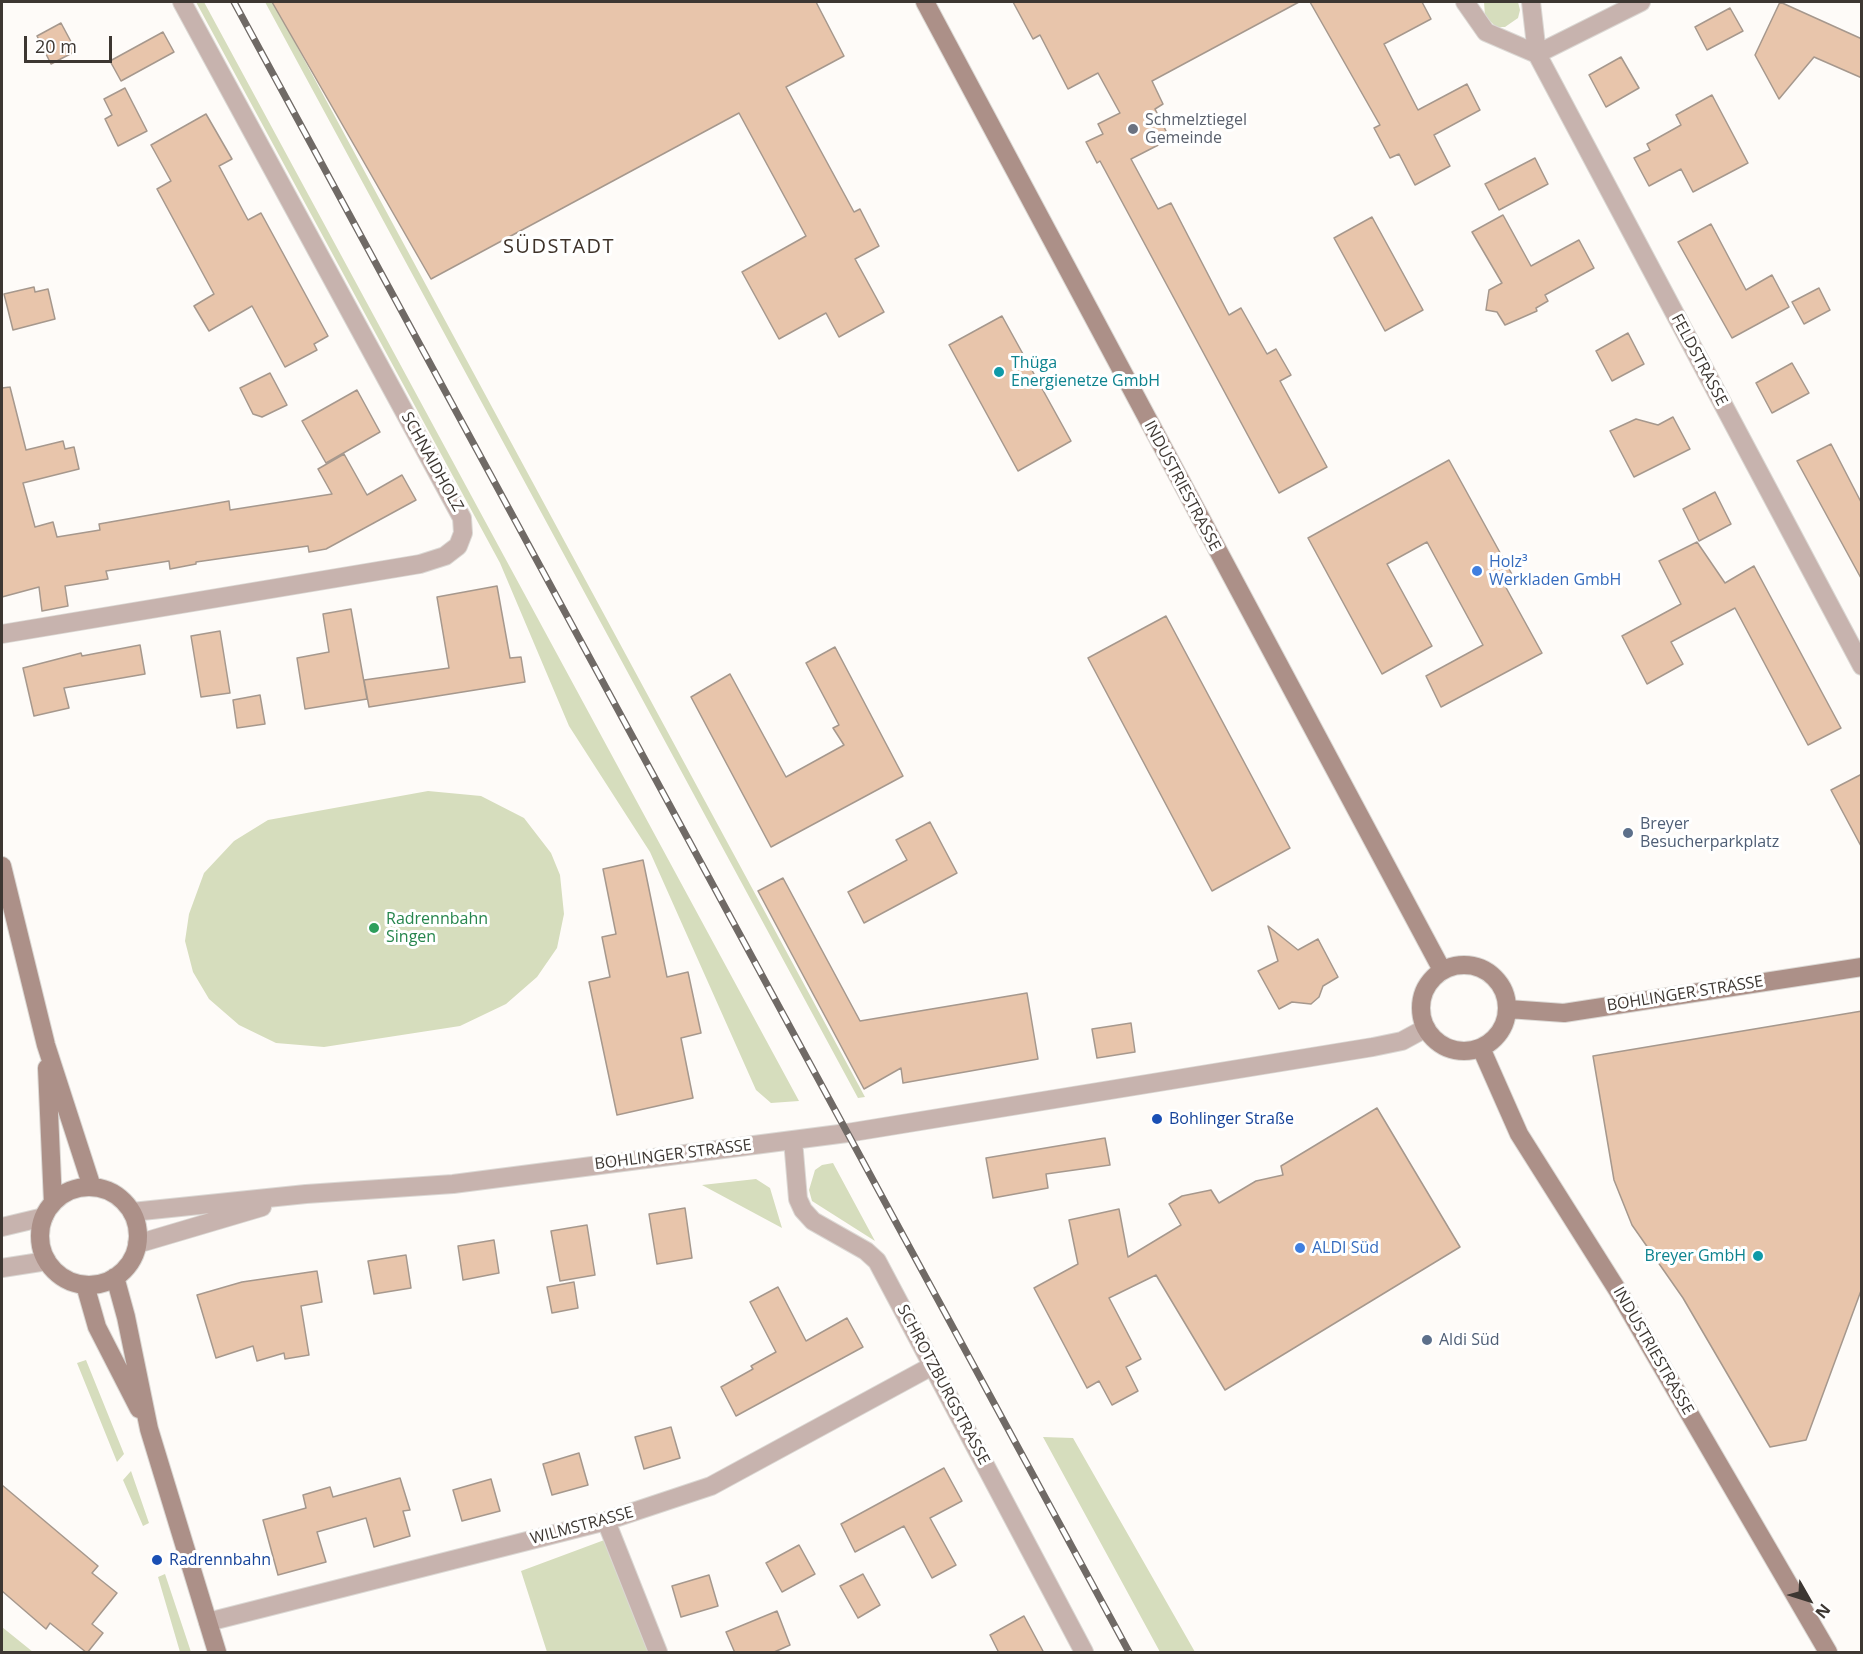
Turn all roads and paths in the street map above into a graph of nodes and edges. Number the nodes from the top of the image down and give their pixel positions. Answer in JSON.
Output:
{"nodes":[{"id":1,"x":182,"y":2,"type":"edge"},
{"id":2,"x":924,"y":2,"type":"edge"},
{"id":3,"x":1465,"y":2,"type":"edge"},
{"id":4,"x":1531,"y":2,"type":"edge"},
{"id":5,"x":1641,"y":2,"type":"edge"},
{"id":6,"x":1537,"y":54,"type":"junction"},
{"id":7,"x":2,"y":634,"type":"edge"},
{"id":8,"x":1862,"y":666,"type":"edge"},
{"id":9,"x":2,"y":866,"type":"edge"},
{"id":10,"x":1862,"y":967,"type":"edge"},
{"id":11,"x":1442,"y":970,"type":"junction"},
{"id":12,"x":1508,"y":1010,"type":"junction"},
{"id":13,"x":1426,"y":1028,"type":"junction"},
{"id":14,"x":46,"y":1045,"type":"junction"},
{"id":15,"x":1481,"y":1048,"type":"junction"},
{"id":16,"x":793,"y":1140,"type":"junction"},
{"id":17,"x":92,"y":1187,"type":"junction"},
{"id":18,"x":306,"y":1194,"type":"junction"},
{"id":19,"x":48,"y":1210,"type":"junction"},
{"id":20,"x":132,"y":1212,"type":"junction"},
{"id":21,"x":2,"y":1227,"type":"edge"},
{"id":22,"x":138,"y":1244,"type":"junction"},
{"id":23,"x":47,"y":1261,"type":"junction"},
{"id":24,"x":2,"y":1268,"type":"edge"},
{"id":25,"x":115,"y":1277,"type":"junction"},
{"id":26,"x":85,"y":1285,"type":"junction"},
{"id":27,"x":932,"y":1366,"type":"junction"},
{"id":28,"x":149,"y":1429,"type":"junction"},
{"id":29,"x":606,"y":1521,"type":"junction"},
{"id":30,"x":208,"y":1622,"type":"junction"},
{"id":31,"x":217,"y":1653,"type":"edge"},
{"id":32,"x":658,"y":1653,"type":"edge"},
{"id":33,"x":1083,"y":1653,"type":"edge"},
{"id":34,"x":1828,"y":1653,"type":"edge"}],
"edges":[{"from":1,"to":7,"type":"street","name":"SCHNAIDHOLZ"},
{"from":2,"to":11,"type":"street","name":"INDUSTRIESTRASSE"},
{"from":3,"to":6,"type":"street"},
{"from":4,"to":6,"type":"street","name":"FELDSTRASSE"},
{"from":5,"to":6,"type":"street"},
{"from":6,"to":8,"type":"street","name":"FELDSTRASSE"},
{"from":9,"to":14,"type":"street"},
{"from":10,"to":12,"type":"street","name":"BOHLINGER STRASSE"},
{"from":11,"to":12,"type":"street"},
{"from":11,"to":13,"type":"street"},
{"from":12,"to":15,"type":"street"},
{"from":13,"to":15,"type":"street"},
{"from":13,"to":16,"type":"street","name":"BOHLINGER STRASSE"},
{"from":14,"to":17,"type":"street"},
{"from":14,"to":19,"type":"street"},
{"from":15,"to":34,"type":"street","name":"INDUSTRIESTRASSE"},
{"from":16,"to":18,"type":"street","name":"BOHLINGER STRASSE"},
{"from":16,"to":27,"type":"street","name":"SCHROTZBURGSTRASSE"},
{"from":17,"to":19,"type":"street"},
{"from":17,"to":20,"type":"street"},
{"from":18,"to":20,"type":"street","name":"BOHLINGER STRASSE"},
{"from":18,"to":22,"type":"street","name":"BOHLINGER STRASSE"},
{"from":19,"to":21,"type":"street"},
{"from":19,"to":23,"type":"street"},
{"from":20,"to":22,"type":"street"},
{"from":22,"to":25,"type":"street"},
{"from":23,"to":24,"type":"street"},
{"from":23,"to":26,"type":"street"},
{"from":25,"to":26,"type":"street"},
{"from":25,"to":28,"type":"street"},
{"from":26,"to":28,"type":"street"},
{"from":27,"to":29,"type":"street","name":"WILMSTRASSE"},
{"from":27,"to":33,"type":"street","name":"SCHROTZBURGSTRASSE"},
{"from":28,"to":30,"type":"street"},
{"from":29,"to":30,"type":"street","name":"WILMSTRASSE"},
{"from":29,"to":32,"type":"street"},
{"from":30,"to":31,"type":"street"}]}
